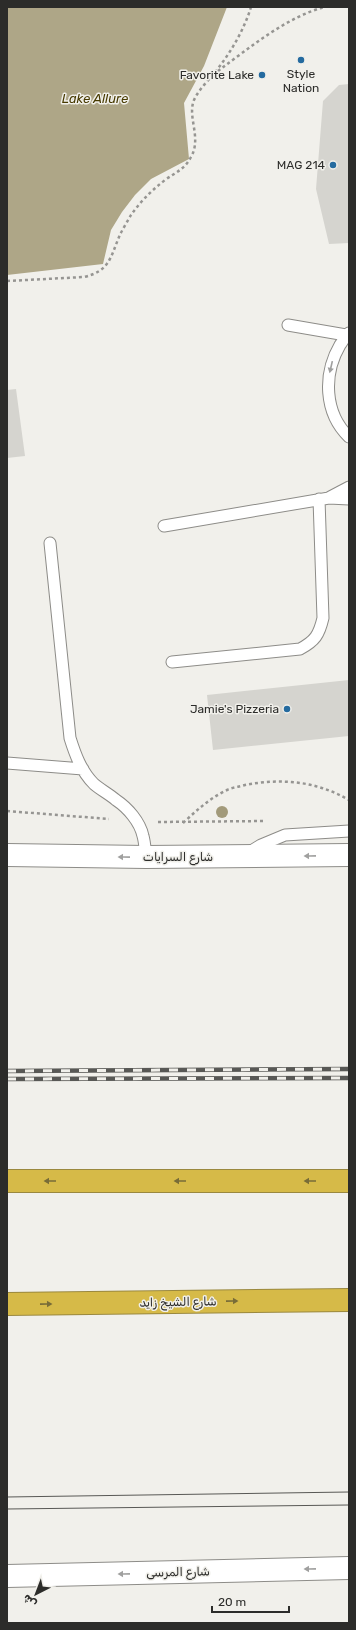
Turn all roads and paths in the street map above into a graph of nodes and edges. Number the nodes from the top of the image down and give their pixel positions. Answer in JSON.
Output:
{"nodes":[{"id":1,"x":251,"y":7,"type":"edge"},
{"id":2,"x":325,"y":7,"type":"edge"},
{"id":3,"x":215,"y":73,"type":"junction"},
{"id":4,"x":7,"y":281,"type":"edge"},
{"id":5,"x":288,"y":325,"type":"dead end"},
{"id":6,"x":348,"y":334,"type":"edge"},
{"id":7,"x":349,"y":437,"type":"edge"},
{"id":8,"x":349,"y":487,"type":"edge"},
{"id":9,"x":324,"y":499,"type":"junction"},
{"id":10,"x":349,"y":499,"type":"edge"},
{"id":11,"x":164,"y":526,"type":"dead end"},
{"id":12,"x":50,"y":543,"type":"dead end"},
{"id":13,"x":172,"y":662,"type":"dead end"},
{"id":14,"x":7,"y":763,"type":"edge"},
{"id":15,"x":83,"y":769,"type":"junction"},
{"id":16,"x":349,"y":800,"type":"edge"},
{"id":17,"x":7,"y":811,"type":"edge"},
{"id":18,"x":136,"y":821,"type":"junction"},
{"id":19,"x":270,"y":821,"type":"dead end"},
{"id":20,"x":183,"y":823,"type":"junction"},
{"id":21,"x":347,"y":830,"type":"edge"},
{"id":22,"x":7,"y":855,"type":"edge"},
{"id":23,"x":349,"y":855,"type":"edge"},
{"id":24,"x":242,"y":856,"type":"junction"},
{"id":25,"x":146,"y":857,"type":"junction"},
{"id":26,"x":349,"y":1180,"type":"edge"},
{"id":27,"x":7,"y":1181,"type":"edge"},
{"id":28,"x":349,"y":1300,"type":"edge"},
{"id":29,"x":7,"y":1304,"type":"edge"},
{"id":30,"x":349,"y":1568,"type":"edge"},
{"id":31,"x":7,"y":1576,"type":"edge"}],
"edges":[{"from":1,"to":3,"type":"path"},
{"from":2,"to":3,"type":"path"},
{"from":3,"to":4,"type":"path"},
{"from":5,"to":6,"type":"lane"},
{"from":6,"to":7,"type":"lane","one_way":true},
{"from":8,"to":9,"type":"lane"},
{"from":9,"to":10,"type":"lane"},
{"from":9,"to":11,"type":"lane"},
{"from":9,"to":13,"type":"lane"},
{"from":12,"to":15,"type":"lane"},
{"from":14,"to":15,"type":"lane"},
{"from":15,"to":18,"type":"lane"},
{"from":16,"to":20,"type":"path"},
{"from":17,"to":18,"type":"path"},
{"from":18,"to":20,"type":"path"},
{"from":18,"to":25,"type":"lane"},
{"from":19,"to":20,"type":"path"},
{"from":21,"to":24,"type":"lane"},
{"from":25,"to":22,"type":"main road","name":"شارع السرايات","one_way":true},
{"from":23,"to":24,"type":"main road","name":"شارع السرايات","one_way":true},
{"from":24,"to":25,"type":"main road","name":"شارع السرايات"},
{"from":26,"to":27,"type":"highway","one_way":true},
{"from":29,"to":28,"type":"highway","name":"شارع الشيخ زايد","one_way":true},
{"from":30,"to":31,"type":"main road","name":"شارع المرسى","one_way":true}]}
